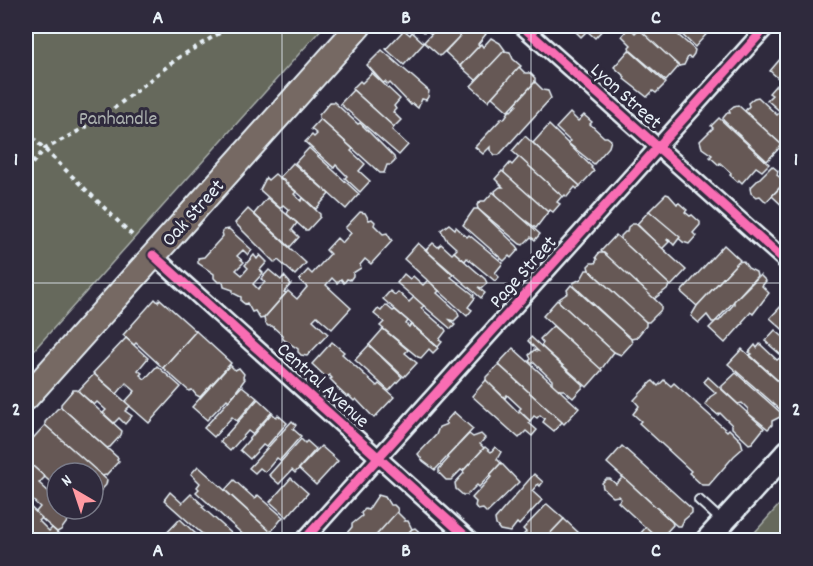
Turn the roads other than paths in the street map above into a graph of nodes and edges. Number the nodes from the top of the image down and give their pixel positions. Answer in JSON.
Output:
{"nodes":[{"id":1,"x":359,"y":26,"type":"edge"},
{"id":2,"x":522,"y":26,"type":"edge"},
{"id":3,"x":767,"y":26,"type":"edge"},
{"id":4,"x":658,"y":147,"type":"junction"},
{"id":5,"x":153,"y":255,"type":"junction"},
{"id":6,"x":788,"y":262,"type":"edge"},
{"id":7,"x":26,"y":398,"type":"edge"},
{"id":8,"x":788,"y":451,"type":"edge"},
{"id":9,"x":379,"y":458,"type":"junction"},
{"id":10,"x":699,"y":500,"type":"dead end"},
{"id":11,"x":724,"y":522,"type":"junction"},
{"id":12,"x":304,"y":540,"type":"edge"},
{"id":13,"x":470,"y":540,"type":"edge"},
{"id":14,"x":707,"y":540,"type":"edge"}],
"edges":[{"from":1,"to":5,"type":"main road","name":"Oak Street"},
{"from":2,"to":4,"type":"street","name":"Lyon Street"},
{"from":3,"to":4,"type":"street","name":"Page Street"},
{"from":4,"to":6,"type":"street","name":"Lyon Street"},
{"from":4,"to":9,"type":"street","name":"Page Street"},
{"from":5,"to":7,"type":"main road","name":"Oak Street"},
{"from":5,"to":9,"type":"street","name":"Central Avenue"},
{"from":8,"to":11,"type":"street"},
{"from":9,"to":12,"type":"street","name":"Page Street"},
{"from":9,"to":13,"type":"street","name":"Central Avenue"},
{"from":10,"to":11,"type":"lane"},
{"from":11,"to":14,"type":"street"}]}
